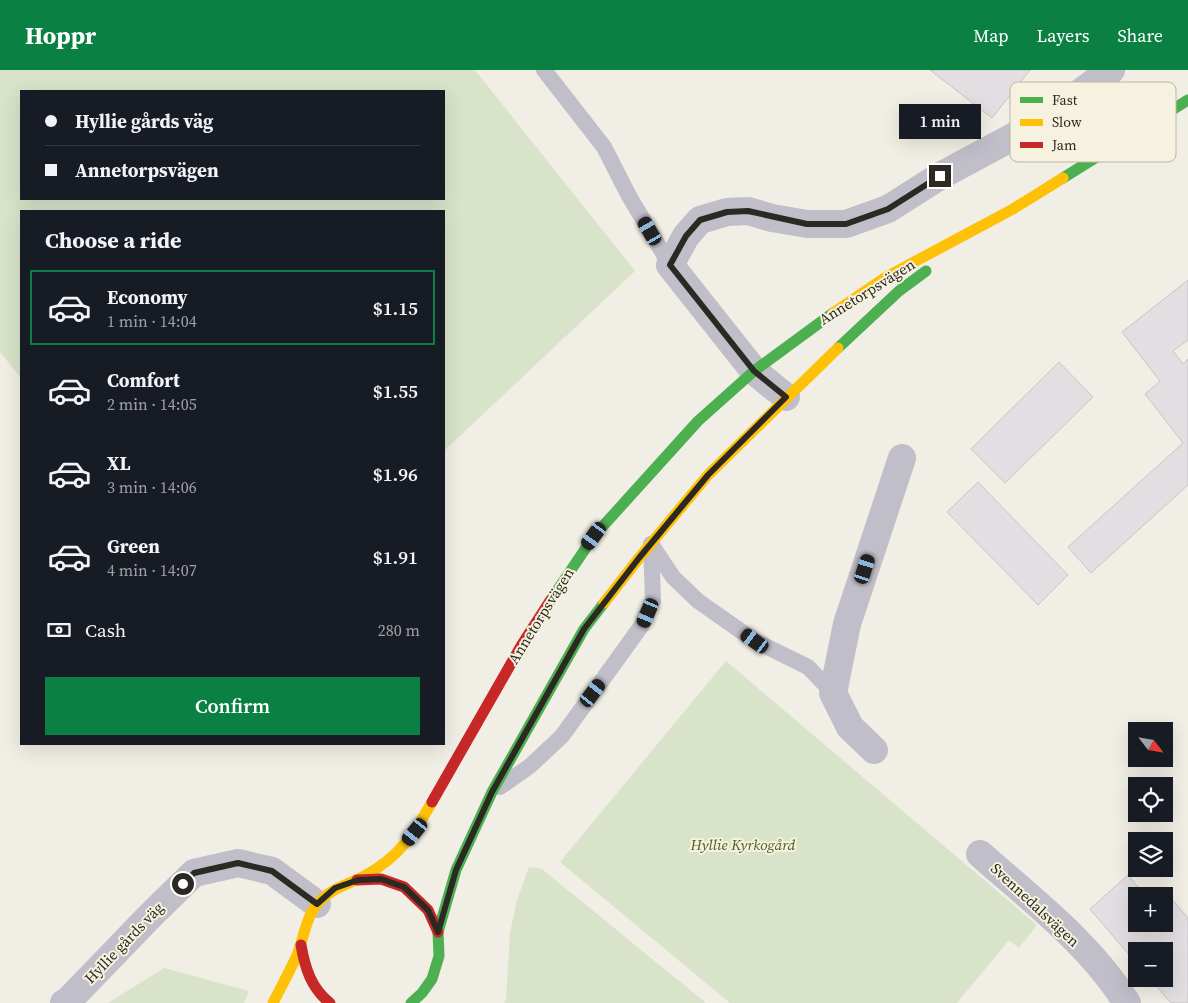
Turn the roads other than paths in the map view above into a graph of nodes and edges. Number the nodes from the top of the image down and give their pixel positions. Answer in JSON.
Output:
{"nodes":[{"id":1,"x":544,"y":70,"type":"edge"},
{"id":2,"x":1111,"y":70,"type":"edge"},
{"id":3,"x":1095,"y":82,"type":"edge"},
{"id":4,"x":1188,"y":100,"type":"edge"},
{"id":5,"x":1176,"y":107,"type":"edge"},
{"id":6,"x":1010,"y":138,"type":"edge"},
{"id":7,"x":1088,"y":162,"type":"edge"},
{"id":8,"x":1013,"y":209,"type":"junction"},
{"id":9,"x":670,"y":265,"type":"junction"},
{"id":10,"x":754,"y":371,"type":"junction"},
{"id":11,"x":786,"y":397,"type":"junction"},
{"id":12,"x":902,"y":458,"type":"dead end"},
{"id":13,"x":651,"y":544,"type":"junction"},
{"id":14,"x":834,"y":693,"type":"junction"},
{"id":15,"x":874,"y":750,"type":"dead end"},
{"id":16,"x":492,"y":792,"type":"junction"},
{"id":17,"x":980,"y":854,"type":"dead end"},
{"id":18,"x":358,"y":880,"type":"junction"},
{"id":19,"x":317,"y":904,"type":"junction"},
{"id":20,"x":438,"y":932,"type":"junction"},
{"id":21,"x":301,"y":945,"type":"junction"},
{"id":22,"x":422,"y":1000,"type":"edge"},
{"id":23,"x":64,"y":1003,"type":"edge"},
{"id":24,"x":273,"y":1003,"type":"edge"},
{"id":25,"x":330,"y":1003,"type":"edge"},
{"id":26,"x":1127,"y":1003,"type":"edge"}],
"edges":[{"from":1,"to":9,"type":"lane"},
{"from":2,"to":3,"type":"street"},
{"from":4,"to":5,"type":"main road","name":"Annetorpsvägen"},
{"from":6,"to":9,"type":"street"},
{"from":7,"to":8,"type":"main road","name":"Annetorpsvägen"},
{"from":8,"to":10,"type":"main road","name":"Annetorpsvägen"},
{"from":8,"to":11,"type":"main road","name":"Annetorpsvägen"},
{"from":9,"to":10,"type":"street"},
{"from":10,"to":11,"type":"street"},
{"from":10,"to":18,"type":"main road","name":"Annetorpsvägen"},
{"from":11,"to":13,"type":"main road","name":"Annetorpsvägen"},
{"from":12,"to":14,"type":"street"},
{"from":13,"to":14,"type":"lane"},
{"from":13,"to":16,"type":"main road","name":"Annetorpsvägen"},
{"from":13,"to":16,"type":"lane"},
{"from":14,"to":15,"type":"street"},
{"from":16,"to":20,"type":"main road","name":"Annetorpsvägen"},
{"from":17,"to":26,"type":"street","name":"Svennedalsvägen"},
{"from":18,"to":19,"type":"main road","name":"Annetorpsvägen"},
{"from":18,"to":20,"type":"main road","name":"Annetorpsvägen"},
{"from":19,"to":21,"type":"main road","name":"Annetorpsvägen"},
{"from":19,"to":23,"type":"street","name":"Hyllie gårds väg"},
{"from":20,"to":22,"type":"main road","name":"Annetorpsvägen"},
{"from":21,"to":24,"type":"main road","name":"Annetorpsvägen"},
{"from":21,"to":25,"type":"main road","name":"Annetorpsvägen"}]}
